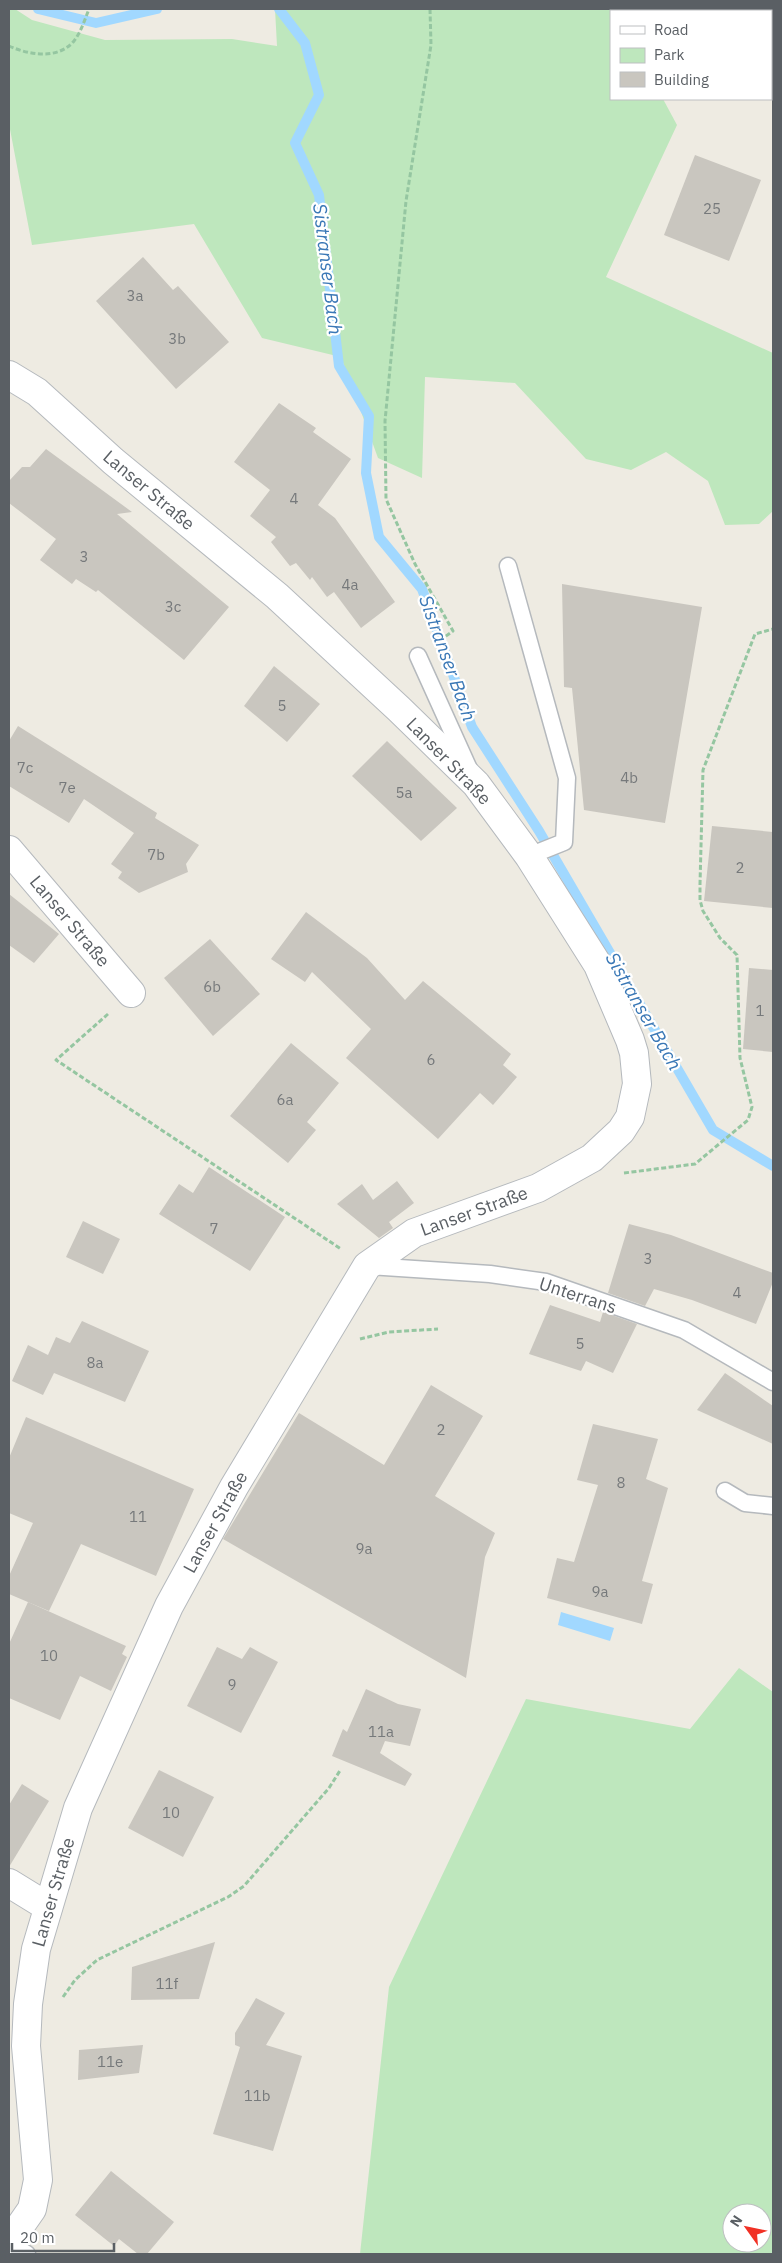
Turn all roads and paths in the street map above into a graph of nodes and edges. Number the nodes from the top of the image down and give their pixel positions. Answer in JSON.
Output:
{"nodes":[{"id":1,"x":89,"y":9,"type":"edge"},
{"id":2,"x":430,"y":9,"type":"edge"},
{"id":3,"x":9,"y":46,"type":"edge"},
{"id":4,"x":9,"y":375,"type":"edge"},
{"id":5,"x":508,"y":566,"type":"dead end"},
{"id":6,"x":773,"y":629,"type":"edge"},
{"id":7,"x":453,"y":631,"type":"dead end"},
{"id":8,"x":418,"y":656,"type":"dead end"},
{"id":9,"x":476,"y":784,"type":"junction"},
{"id":10,"x":9,"y":850,"type":"edge"},
{"id":11,"x":538,"y":853,"type":"junction"},
{"id":12,"x":131,"y":993,"type":"joint"},
{"id":13,"x":592,"y":1158,"type":"junction"},
{"id":14,"x":367,"y":1266,"type":"junction"},
{"id":15,"x":438,"y":1329,"type":"dead end"},
{"id":16,"x":316,"y":1350,"type":"junction"},
{"id":17,"x":773,"y":1382,"type":"edge"},
{"id":18,"x":725,"y":1491,"type":"dead end"},
{"id":19,"x":773,"y":1506,"type":"edge"},
{"id":20,"x":341,"y":1769,"type":"dead end"},
{"id":21,"x":9,"y":1883,"type":"edge"},
{"id":22,"x":48,"y":1907,"type":"junction"},
{"id":23,"x":58,"y":2004,"type":"dead end"},
{"id":24,"x":9,"y":2242,"type":"edge"},
{"id":25,"x":27,"y":2254,"type":"edge"}],
"edges":[{"from":1,"to":3,"type":"path"},
{"from":2,"to":7,"type":"path"},
{"from":4,"to":9,"type":"street","name":"Lanser Straße"},
{"from":5,"to":11,"type":"lane"},
{"from":6,"to":13,"type":"path"},
{"from":8,"to":9,"type":"lane"},
{"from":9,"to":11,"type":"street","name":"Lanser Straße"},
{"from":10,"to":12,"type":"street","name":"Lanser Straße"},
{"from":11,"to":13,"type":"street","name":"Lanser Straße"},
{"from":12,"to":14,"type":"path"},
{"from":13,"to":14,"type":"street","name":"Lanser Straße"},
{"from":14,"to":16,"type":"street","name":"Lanser Straße"},
{"from":14,"to":17,"type":"lane","name":"Unterrans"},
{"from":15,"to":16,"type":"path"},
{"from":16,"to":22,"type":"street","name":"Lanser Straße"},
{"from":18,"to":19,"type":"lane"},
{"from":20,"to":23,"type":"path"},
{"from":21,"to":22,"type":"street"},
{"from":22,"to":24,"type":"street","name":"Lanser Straße"},
{"from":24,"to":25,"type":"lane"}]}
